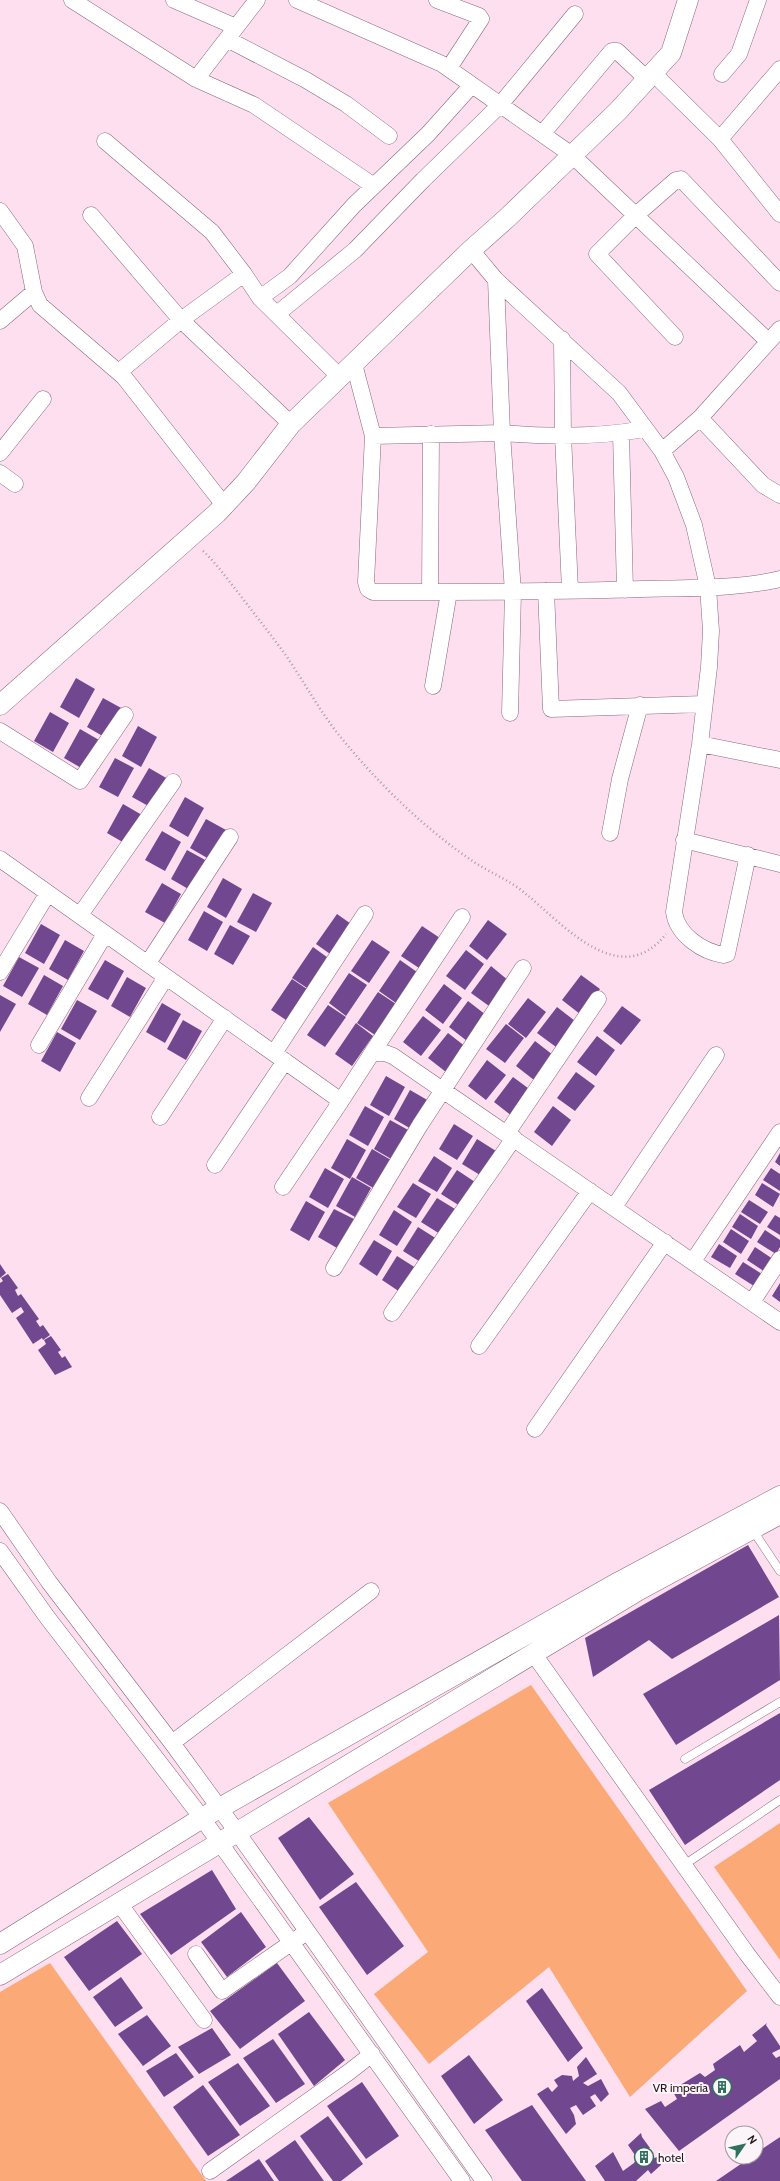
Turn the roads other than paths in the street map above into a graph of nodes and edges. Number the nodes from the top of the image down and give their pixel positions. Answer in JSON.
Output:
{"nodes":[{"id":1,"x":72,"y":0,"type":"edge"},
{"id":2,"x":174,"y":0,"type":"edge"},
{"id":3,"x":257,"y":0,"type":"edge"},
{"id":4,"x":297,"y":0,"type":"edge"},
{"id":5,"x":437,"y":0,"type":"edge"},
{"id":6,"x":688,"y":0,"type":"edge"},
{"id":7,"x":758,"y":0,"type":"edge"},
{"id":8,"x":575,"y":14,"type":"dead end"},
{"id":9,"x":231,"y":33,"type":"junction"},
{"id":10,"x":449,"y":68,"type":"junction"},
{"id":11,"x":780,"y":69,"type":"edge"},
{"id":12,"x":722,"y":74,"type":"dead end"},
{"id":13,"x":650,"y":76,"type":"junction"},
{"id":14,"x":196,"y":79,"type":"junction"},
{"id":15,"x":472,"y":84,"type":"junction"},
{"id":16,"x":500,"y":105,"type":"junction"},
{"id":17,"x":542,"y":134,"type":"junction"},
{"id":18,"x":389,"y":136,"type":"dead end"},
{"id":19,"x":720,"y":139,"type":"junction"},
{"id":20,"x":105,"y":141,"type":"dead end"},
{"id":21,"x":572,"y":155,"type":"junction"},
{"id":22,"x":374,"y":186,"type":"junction"},
{"id":23,"x":0,"y":211,"type":"edge"},
{"id":24,"x":780,"y":214,"type":"edge"},
{"id":25,"x":91,"y":215,"type":"dead end"},
{"id":26,"x":636,"y":215,"type":"junction"},
{"id":27,"x":471,"y":250,"type":"junction"},
{"id":28,"x":244,"y":274,"type":"junction"},
{"id":29,"x":496,"y":280,"type":"junction"},
{"id":30,"x":780,"y":282,"type":"edge"},
{"id":31,"x":34,"y":292,"type":"junction"},
{"id":32,"x":260,"y":298,"type":"junction"},
{"id":33,"x":276,"y":314,"type":"junction"},
{"id":34,"x":5,"y":316,"type":"edge"},
{"id":35,"x":181,"y":320,"type":"junction"},
{"id":36,"x":780,"y":329,"type":"edge"},
{"id":37,"x":675,"y":337,"type":"dead end"},
{"id":38,"x":562,"y":339,"type":"junction"},
{"id":39,"x":768,"y":341,"type":"junction"},
{"id":40,"x":347,"y":370,"type":"junction"},
{"id":41,"x":119,"y":372,"type":"junction"},
{"id":42,"x":43,"y":399,"type":"dead end"},
{"id":43,"x":700,"y":418,"type":"junction"},
{"id":44,"x":291,"y":424,"type":"junction"},
{"id":45,"x":645,"y":429,"type":"junction"},
{"id":46,"x":502,"y":433,"type":"junction"},
{"id":47,"x":621,"y":433,"type":"junction"},
{"id":48,"x":431,"y":434,"type":"junction"},
{"id":49,"x":563,"y":435,"type":"junction"},
{"id":50,"x":373,"y":436,"type":"junction"},
{"id":51,"x":662,"y":451,"type":"junction"},
{"id":52,"x":0,"y":453,"type":"edge"},
{"id":53,"x":0,"y":473,"type":"edge"},
{"id":54,"x":15,"y":484,"type":"dead end"},
{"id":55,"x":780,"y":495,"type":"edge"},
{"id":56,"x":216,"y":514,"type":"junction"},
{"id":57,"x":780,"y":579,"type":"edge"},
{"id":58,"x":708,"y":587,"type":"junction"},
{"id":59,"x":570,"y":590,"type":"junction"},
{"id":60,"x":626,"y":590,"type":"junction"},
{"id":61,"x":546,"y":591,"type":"junction"},
{"id":62,"x":430,"y":592,"type":"junction"},
{"id":63,"x":449,"y":592,"type":"junction"},
{"id":64,"x":513,"y":592,"type":"junction"},
{"id":65,"x":433,"y":686,"type":"dead end"},
{"id":66,"x":704,"y":704,"type":"junction"},
{"id":67,"x":0,"y":705,"type":"edge"},
{"id":68,"x":640,"y":705,"type":"junction"},
{"id":69,"x":510,"y":712,"type":"dead end"},
{"id":70,"x":125,"y":714,"type":"dead end"},
{"id":71,"x":0,"y":731,"type":"edge"},
{"id":72,"x":700,"y":744,"type":"junction"},
{"id":73,"x":780,"y":760,"type":"edge"},
{"id":74,"x":173,"y":782,"type":"dead end"},
{"id":75,"x":610,"y":833,"type":"dead end"},
{"id":76,"x":230,"y":837,"type":"dead end"},
{"id":77,"x":684,"y":840,"type":"junction"},
{"id":78,"x":748,"y":855,"type":"junction"},
{"id":79,"x":0,"y":859,"type":"edge"},
{"id":80,"x":780,"y":864,"type":"edge"},
{"id":81,"x":48,"y":893,"type":"junction"},
{"id":82,"x":365,"y":914,"type":"dead end"},
{"id":83,"x":80,"y":915,"type":"junction"},
{"id":84,"x":462,"y":917,"type":"dead end"},
{"id":85,"x":105,"y":934,"type":"junction"},
{"id":86,"x":148,"y":963,"type":"junction"},
{"id":87,"x":523,"y":968,"type":"dead end"},
{"id":88,"x":0,"y":972,"type":"edge"},
{"id":89,"x":166,"y":977,"type":"junction"},
{"id":90,"x":598,"y":999,"type":"dead end"},
{"id":91,"x":225,"y":1018,"type":"junction"},
{"id":92,"x":39,"y":1045,"type":"dead end"},
{"id":93,"x":372,"y":1053,"type":"junction"},
{"id":94,"x":716,"y":1055,"type":"dead end"},
{"id":95,"x":279,"y":1057,"type":"junction"},
{"id":96,"x":444,"y":1090,"type":"junction"},
{"id":97,"x":89,"y":1098,"type":"dead end"},
{"id":98,"x":341,"y":1101,"type":"junction"},
{"id":99,"x":160,"y":1117,"type":"dead end"},
{"id":100,"x":780,"y":1132,"type":"edge"},
{"id":101,"x":511,"y":1136,"type":"junction"},
{"id":102,"x":215,"y":1165,"type":"dead end"},
{"id":103,"x":283,"y":1187,"type":"dead end"},
{"id":104,"x":590,"y":1191,"type":"junction"},
{"id":105,"x":614,"y":1207,"type":"junction"},
{"id":106,"x":665,"y":1242,"type":"junction"},
{"id":107,"x":780,"y":1259,"type":"edge"},
{"id":108,"x":693,"y":1261,"type":"junction"},
{"id":109,"x":334,"y":1268,"type":"dead end"},
{"id":110,"x":752,"y":1302,"type":"junction"},
{"id":111,"x":392,"y":1313,"type":"dead end"},
{"id":112,"x":780,"y":1322,"type":"edge"},
{"id":113,"x":479,"y":1346,"type":"dead end"},
{"id":114,"x":535,"y":1429,"type":"dead end"},
{"id":115,"x":780,"y":1496,"type":"edge"},
{"id":116,"x":0,"y":1511,"type":"edge"},
{"id":117,"x":780,"y":1514,"type":"edge"},
{"id":118,"x":752,"y":1529,"type":"junction"},
{"id":119,"x":22,"y":1543,"type":"junction"},
{"id":120,"x":2,"y":1554,"type":"edge"},
{"id":121,"x":686,"y":1556,"type":"junction"},
{"id":122,"x":780,"y":1571,"type":"edge"},
{"id":123,"x":49,"y":1582,"type":"junction"},
{"id":124,"x":371,"y":1591,"type":"dead end"},
{"id":125,"x":31,"y":1595,"type":"junction"},
{"id":126,"x":533,"y":1653,"type":"junction"},
{"id":127,"x":780,"y":1702,"type":"edge"},
{"id":128,"x":172,"y":1743,"type":"junction"},
{"id":129,"x":685,"y":1759,"type":"dead end"},
{"id":130,"x":780,"y":1800,"type":"edge"},
{"id":131,"x":210,"y":1813,"type":"junction"},
{"id":132,"x":237,"y":1832,"type":"junction"},
{"id":133,"x":220,"y":1843,"type":"junction"},
{"id":134,"x":684,"y":1865,"type":"junction"},
{"id":135,"x":119,"y":1903,"type":"junction"},
{"id":136,"x":307,"y":1931,"type":"junction"},
{"id":137,"x":292,"y":1942,"type":"junction"},
{"id":138,"x":0,"y":1944,"type":"edge"},
{"id":139,"x":196,"y":1954,"type":"dead end"},
{"id":140,"x":0,"y":1975,"type":"edge"},
{"id":141,"x":780,"y":1997,"type":"edge"},
{"id":142,"x":204,"y":2020,"type":"dead end"},
{"id":143,"x":372,"y":2054,"type":"junction"},
{"id":144,"x":403,"y":2066,"type":"junction"},
{"id":145,"x":388,"y":2077,"type":"junction"},
{"id":146,"x":210,"y":2171,"type":"dead end"},
{"id":147,"x":462,"y":2181,"type":"edge"},
{"id":148,"x":484,"y":2181,"type":"edge"}],
"edges":[{"from":1,"to":14,"type":"street"},
{"from":2,"to":9,"type":"street"},
{"from":3,"to":9,"type":"street"},
{"from":4,"to":10,"type":"street"},
{"from":5,"to":10,"type":"street"},
{"from":6,"to":13,"type":"street"},
{"from":7,"to":12,"type":"street"},
{"from":8,"to":16,"type":"street"},
{"from":9,"to":14,"type":"street"},
{"from":9,"to":18,"type":"street"},
{"from":10,"to":15,"type":"street"},
{"from":11,"to":19,"type":"street"},
{"from":13,"to":17,"type":"street"},
{"from":13,"to":19,"type":"street"},
{"from":13,"to":21,"type":"street"},
{"from":14,"to":22,"type":"street"},
{"from":15,"to":16,"type":"street"},
{"from":15,"to":22,"type":"street"},
{"from":16,"to":17,"type":"street"},
{"from":16,"to":33,"type":"street"},
{"from":17,"to":21,"type":"street"},
{"from":19,"to":24,"type":"street"},
{"from":20,"to":28,"type":"street"},
{"from":21,"to":26,"type":"street"},
{"from":21,"to":27,"type":"street"},
{"from":22,"to":32,"type":"street"},
{"from":23,"to":31,"type":"street"},
{"from":25,"to":35,"type":"street"},
{"from":26,"to":30,"type":"street"},
{"from":26,"to":37,"type":"street"},
{"from":26,"to":39,"type":"street"},
{"from":27,"to":29,"type":"street"},
{"from":27,"to":40,"type":"street"},
{"from":28,"to":32,"type":"street"},
{"from":28,"to":35,"type":"street"},
{"from":29,"to":38,"type":"street"},
{"from":29,"to":46,"type":"street"},
{"from":31,"to":34,"type":"street"},
{"from":31,"to":41,"type":"street"},
{"from":32,"to":33,"type":"street"},
{"from":33,"to":40,"type":"street"},
{"from":35,"to":41,"type":"street"},
{"from":35,"to":44,"type":"street"},
{"from":36,"to":39,"type":"street"},
{"from":38,"to":45,"type":"street"},
{"from":38,"to":49,"type":"street"},
{"from":39,"to":43,"type":"street"},
{"from":40,"to":44,"type":"street"},
{"from":40,"to":50,"type":"street"},
{"from":41,"to":56,"type":"street"},
{"from":42,"to":52,"type":"street"},
{"from":43,"to":51,"type":"street"},
{"from":43,"to":55,"type":"street"},
{"from":44,"to":56,"type":"street"},
{"from":45,"to":47,"type":"street"},
{"from":45,"to":51,"type":"street"},
{"from":46,"to":48,"type":"street"},
{"from":46,"to":49,"type":"street"},
{"from":46,"to":64,"type":"street"},
{"from":47,"to":49,"type":"street"},
{"from":47,"to":60,"type":"street"},
{"from":48,"to":50,"type":"street"},
{"from":48,"to":62,"type":"street"},
{"from":49,"to":59,"type":"street"},
{"from":50,"to":62,"type":"street"},
{"from":51,"to":58,"type":"street"},
{"from":53,"to":54,"type":"street"},
{"from":56,"to":67,"type":"street"},
{"from":57,"to":58,"type":"street"},
{"from":58,"to":60,"type":"street"},
{"from":58,"to":66,"type":"street"},
{"from":59,"to":60,"type":"street"},
{"from":59,"to":61,"type":"street"},
{"from":61,"to":64,"type":"street"},
{"from":61,"to":68,"type":"street"},
{"from":62,"to":63,"type":"street"},
{"from":63,"to":64,"type":"street"},
{"from":63,"to":65,"type":"street"},
{"from":64,"to":69,"type":"street"},
{"from":66,"to":68,"type":"street"},
{"from":66,"to":72,"type":"street"},
{"from":68,"to":75,"type":"street"},
{"from":70,"to":71,"type":"street"},
{"from":72,"to":73,"type":"street"},
{"from":72,"to":77,"type":"street"},
{"from":74,"to":83,"type":"street"},
{"from":76,"to":86,"type":"street"},
{"from":77,"to":78,"type":"street"},
{"from":77,"to":78,"type":"street"},
{"from":78,"to":80,"type":"street"},
{"from":79,"to":81,"type":"street"},
{"from":81,"to":83,"type":"street"},
{"from":81,"to":88,"type":"street"},
{"from":82,"to":95,"type":"street"},
{"from":83,"to":85,"type":"street"},
{"from":84,"to":93,"type":"street"},
{"from":85,"to":86,"type":"street"},
{"from":85,"to":92,"type":"street"},
{"from":86,"to":89,"type":"street"},
{"from":87,"to":96,"type":"street"},
{"from":89,"to":91,"type":"street"},
{"from":89,"to":97,"type":"street"},
{"from":90,"to":101,"type":"street"},
{"from":91,"to":95,"type":"street"},
{"from":91,"to":99,"type":"street"},
{"from":93,"to":96,"type":"street"},
{"from":93,"to":98,"type":"street"},
{"from":94,"to":105,"type":"street"},
{"from":95,"to":98,"type":"street"},
{"from":95,"to":102,"type":"street"},
{"from":96,"to":101,"type":"street"},
{"from":96,"to":109,"type":"street"},
{"from":98,"to":103,"type":"street"},
{"from":100,"to":108,"type":"street"},
{"from":101,"to":104,"type":"street"},
{"from":101,"to":111,"type":"street"},
{"from":104,"to":105,"type":"street"},
{"from":104,"to":113,"type":"street"},
{"from":105,"to":106,"type":"street"},
{"from":106,"to":108,"type":"street"},
{"from":106,"to":114,"type":"street"},
{"from":107,"to":110,"type":"street"},
{"from":108,"to":110,"type":"street"},
{"from":110,"to":112,"type":"street"},
{"from":115,"to":121,"type":"street"},
{"from":116,"to":119,"type":"street"},
{"from":117,"to":118,"type":"street"},
{"from":118,"to":121,"type":"street"},
{"from":118,"to":122,"type":"lane"},
{"from":119,"to":120,"type":"street"},
{"from":119,"to":123,"type":"street"},
{"from":120,"to":125,"type":"street"},
{"from":121,"to":126,"type":"street"},
{"from":121,"to":131,"type":"street"},
{"from":123,"to":125,"type":"street"},
{"from":123,"to":128,"type":"street"},
{"from":124,"to":128,"type":"street"},
{"from":125,"to":131,"type":"street"},
{"from":126,"to":132,"type":"street"},
{"from":126,"to":134,"type":"street"},
{"from":127,"to":129,"type":"lane"},
{"from":128,"to":131,"type":"street"},
{"from":130,"to":134,"type":"lane"},
{"from":131,"to":132,"type":"street"},
{"from":131,"to":133,"type":"street"},
{"from":131,"to":138,"type":"street"},
{"from":132,"to":133,"type":"street"},
{"from":132,"to":136,"type":"street"},
{"from":133,"to":135,"type":"street"},
{"from":133,"to":137,"type":"street"},
{"from":134,"to":141,"type":"street"},
{"from":135,"to":140,"type":"street"},
{"from":135,"to":142,"type":"street"},
{"from":136,"to":137,"type":"street"},
{"from":136,"to":144,"type":"street"},
{"from":137,"to":139,"type":"street"},
{"from":137,"to":143,"type":"street"},
{"from":143,"to":145,"type":"street"},
{"from":143,"to":146,"type":"street"},
{"from":144,"to":145,"type":"street"},
{"from":144,"to":148,"type":"street"},
{"from":145,"to":147,"type":"street"}]}
